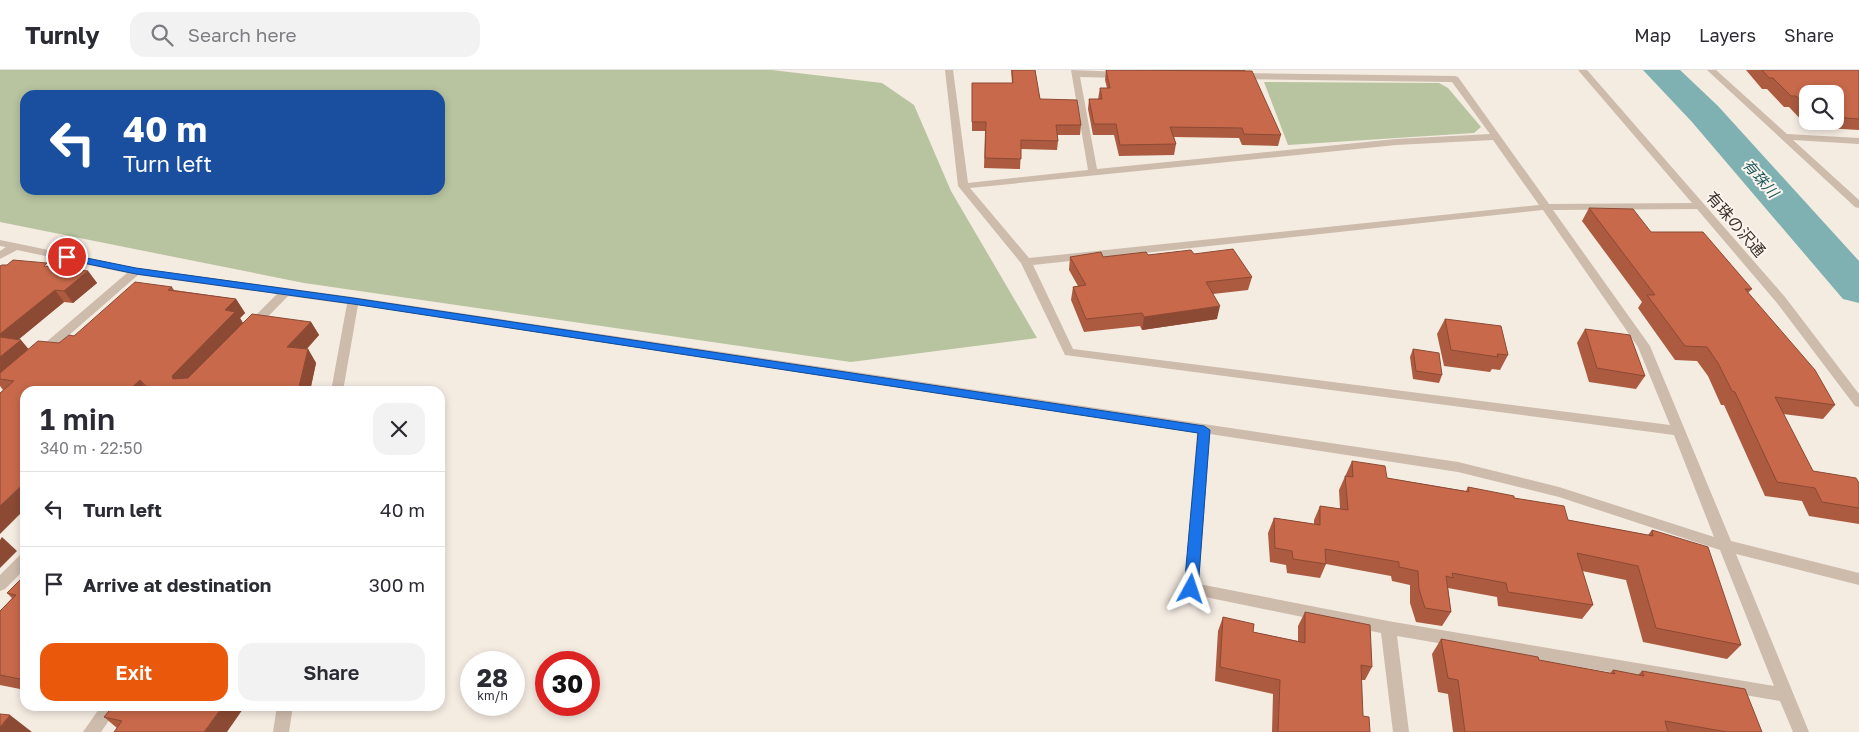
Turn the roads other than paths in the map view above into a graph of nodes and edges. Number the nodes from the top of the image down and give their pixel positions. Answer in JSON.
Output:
{"nodes":[{"id":1,"x":949,"y":70,"type":"edge"},
{"id":2,"x":1582,"y":70,"type":"edge"},
{"id":3,"x":1711,"y":70,"type":"edge"},
{"id":4,"x":1076,"y":72,"type":"edge"},
{"id":5,"x":1126,"y":75,"type":"edge"},
{"id":6,"x":1226,"y":76,"type":"edge"},
{"id":7,"x":1495,"y":137,"type":"junction"},
{"id":8,"x":1786,"y":138,"type":"junction"},
{"id":9,"x":1859,"y":141,"type":"edge"},
{"id":10,"x":1093,"y":172,"type":"junction"},
{"id":11,"x":962,"y":186,"type":"junction"},
{"id":12,"x":1859,"y":205,"type":"edge"},
{"id":13,"x":1699,"y":206,"type":"junction"},
{"id":14,"x":1545,"y":207,"type":"junction"},
{"id":15,"x":0,"y":242,"type":"edge"},
{"id":16,"x":15,"y":246,"type":"junction"},
{"id":17,"x":0,"y":256,"type":"edge"},
{"id":18,"x":1026,"y":262,"type":"junction"},
{"id":19,"x":136,"y":271,"type":"junction"},
{"id":20,"x":285,"y":292,"type":"junction"},
{"id":21,"x":353,"y":301,"type":"junction"},
{"id":22,"x":244,"y":335,"type":"edge"},
{"id":23,"x":30,"y":362,"type":"edge"},
{"id":24,"x":338,"y":386,"type":"edge"},
{"id":25,"x":1859,"y":403,"type":"edge"},
{"id":26,"x":1204,"y":430,"type":"junction"},
{"id":27,"x":1680,"y":431,"type":"junction"},
{"id":28,"x":1726,"y":546,"type":"junction"},
{"id":29,"x":20,"y":564,"type":"edge"},
{"id":30,"x":1859,"y":579,"type":"edge"},
{"id":31,"x":0,"y":585,"type":"edge"},
{"id":32,"x":1388,"y":628,"type":"junction"},
{"id":33,"x":1787,"y":695,"type":"junction"},
{"id":34,"x":107,"y":711,"type":"edge"},
{"id":35,"x":284,"y":711,"type":"edge"},
{"id":36,"x":91,"y":732,"type":"edge"},
{"id":37,"x":281,"y":732,"type":"edge"},
{"id":38,"x":1401,"y":732,"type":"edge"},
{"id":39,"x":1801,"y":732,"type":"edge"}],
"edges":[{"from":1,"to":11,"type":"street"},
{"from":2,"to":13,"type":"street","name":"有珠の沢通"},
{"from":3,"to":8,"type":"street"},
{"from":4,"to":5,"type":"street"},
{"from":4,"to":10,"type":"street"},
{"from":6,"to":7,"type":"street"},
{"from":7,"to":10,"type":"street"},
{"from":7,"to":14,"type":"street"},
{"from":8,"to":9,"type":"street"},
{"from":8,"to":12,"type":"street"},
{"from":10,"to":11,"type":"street"},
{"from":11,"to":18,"type":"street"},
{"from":13,"to":14,"type":"street"},
{"from":13,"to":25,"type":"street","name":"有珠の沢通"},
{"from":14,"to":18,"type":"street"},
{"from":14,"to":27,"type":"street"},
{"from":15,"to":16,"type":"street"},
{"from":16,"to":17,"type":"street"},
{"from":16,"to":19,"type":"street"},
{"from":18,"to":27,"type":"street"},
{"from":19,"to":20,"type":"street"},
{"from":19,"to":23,"type":"street"},
{"from":20,"to":21,"type":"street"},
{"from":20,"to":22,"type":"street"},
{"from":21,"to":24,"type":"street"},
{"from":21,"to":26,"type":"street"},
{"from":26,"to":28,"type":"street"},
{"from":26,"to":32,"type":"street"},
{"from":27,"to":28,"type":"street"},
{"from":28,"to":30,"type":"street"},
{"from":28,"to":33,"type":"street"},
{"from":29,"to":31,"type":"street"},
{"from":32,"to":33,"type":"street"},
{"from":32,"to":38,"type":"street"},
{"from":33,"to":39,"type":"street"},
{"from":34,"to":36,"type":"street"},
{"from":35,"to":37,"type":"street"}]}
